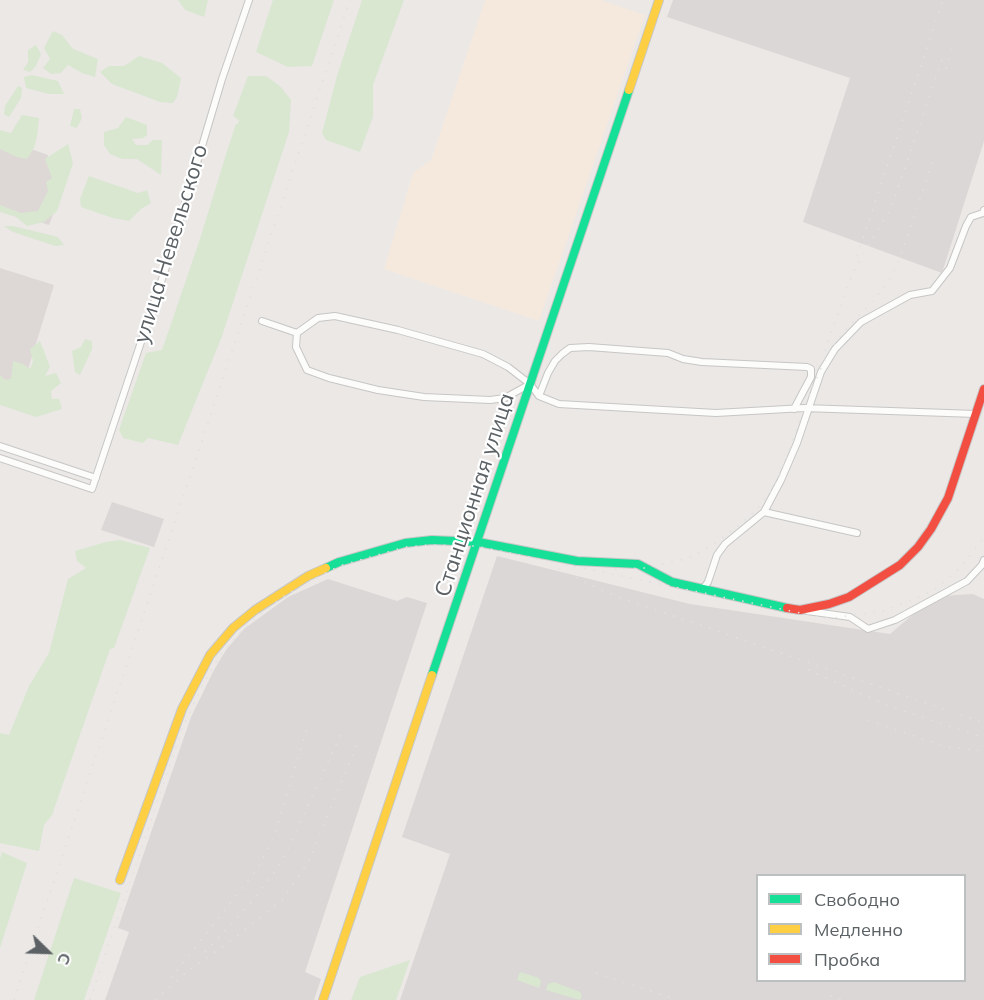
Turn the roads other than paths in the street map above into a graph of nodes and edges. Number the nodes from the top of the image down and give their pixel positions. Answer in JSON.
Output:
{"nodes":[{"id":1,"x":249,"y":0,"type":"edge"},
{"id":2,"x":659,"y":0,"type":"edge"},
{"id":3,"x":984,"y":212,"type":"edge"},
{"id":4,"x":262,"y":321,"type":"dead end"},
{"id":5,"x":297,"y":333,"type":"junction"},
{"id":6,"x":530,"y":384,"type":"junction"},
{"id":7,"x":984,"y":389,"type":"edge"},
{"id":8,"x":539,"y":396,"type":"junction"},
{"id":9,"x":808,"y":408,"type":"junction"},
{"id":10,"x":794,"y":409,"type":"junction"},
{"id":11,"x":976,"y":414,"type":"junction"},
{"id":12,"x":0,"y":446,"type":"edge"},
{"id":13,"x":0,"y":458,"type":"edge"},
{"id":14,"x":96,"y":478,"type":"junction"},
{"id":15,"x":764,"y":512,"type":"junction"},
{"id":16,"x":857,"y":533,"type":"dead end"},
{"id":17,"x":478,"y":542,"type":"junction"},
{"id":18,"x":984,"y":560,"type":"edge"},
{"id":19,"x":702,"y":590,"type":"junction"},
{"id":20,"x":801,"y":610,"type":"junction"},
{"id":21,"x":120,"y":880,"type":"dead end"},
{"id":22,"x":323,"y":1000,"type":"edge"}],
"edges":[{"from":1,"to":14,"type":"street","name":"улица Невельского"},
{"from":2,"to":6,"type":"street","name":"Станционная улица"},
{"from":3,"to":9,"type":"street"},
{"from":4,"to":5,"type":"street"},
{"from":5,"to":6,"type":"street"},
{"from":5,"to":6,"type":"street"},
{"from":6,"to":8,"type":"street"},
{"from":6,"to":17,"type":"street","name":"Станционная улица"},
{"from":7,"to":11,"type":"street"},
{"from":8,"to":10,"type":"street"},
{"from":8,"to":10,"type":"street"},
{"from":9,"to":10,"type":"street"},
{"from":9,"to":11,"type":"street"},
{"from":9,"to":15,"type":"street"},
{"from":11,"to":20,"type":"street"},
{"from":12,"to":14,"type":"street"},
{"from":13,"to":14,"type":"street","name":"улица Невельского"},
{"from":15,"to":16,"type":"street"},
{"from":15,"to":19,"type":"street"},
{"from":17,"to":19,"type":"street"},
{"from":17,"to":21,"type":"street"},
{"from":17,"to":22,"type":"street","name":"Станционная улица"},
{"from":18,"to":20,"type":"street"},
{"from":19,"to":20,"type":"street"}]}
